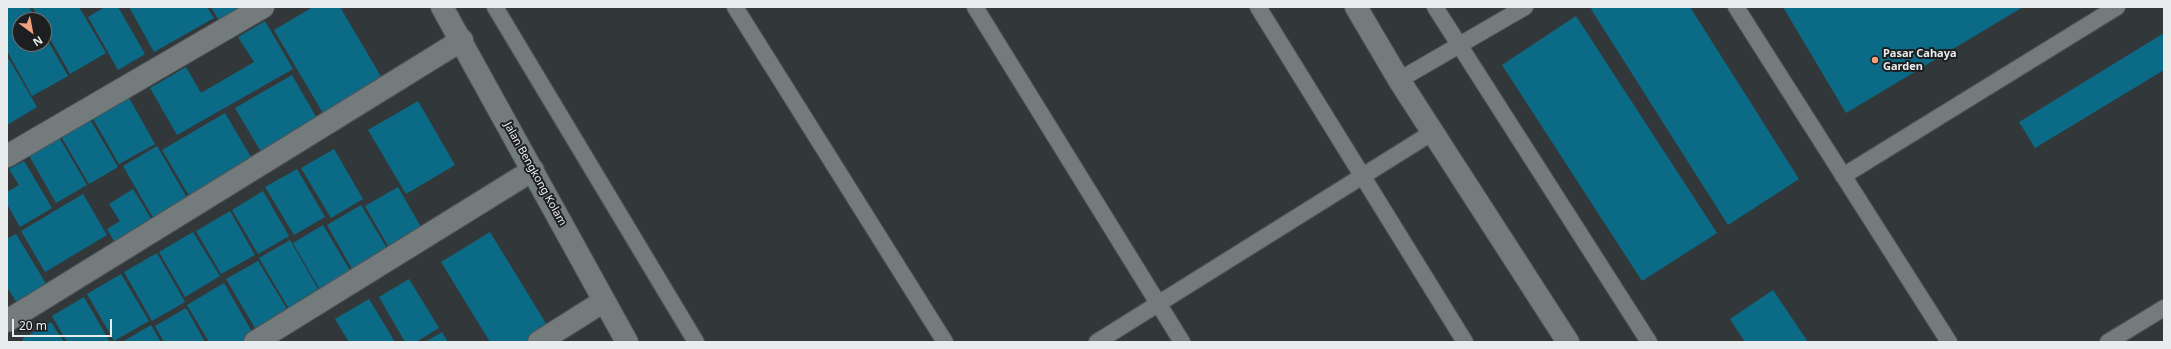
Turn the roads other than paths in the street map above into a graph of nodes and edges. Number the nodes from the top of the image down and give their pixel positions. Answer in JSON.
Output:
{"nodes":[{"id":1,"x":263,"y":7,"type":"edge"},
{"id":2,"x":442,"y":7,"type":"edge"},
{"id":3,"x":495,"y":7,"type":"edge"},
{"id":4,"x":735,"y":7,"type":"edge"},
{"id":5,"x":975,"y":7,"type":"edge"},
{"id":6,"x":1258,"y":7,"type":"edge"},
{"id":7,"x":1356,"y":7,"type":"edge"},
{"id":8,"x":1435,"y":7,"type":"edge"},
{"id":9,"x":1525,"y":7,"type":"edge"},
{"id":10,"x":1736,"y":7,"type":"edge"},
{"id":11,"x":2117,"y":7,"type":"edge"},
{"id":12,"x":462,"y":40,"type":"junction"},
{"id":13,"x":1459,"y":46,"type":"junction"},
{"id":14,"x":1399,"y":80,"type":"junction"},
{"id":15,"x":1433,"y":132,"type":"junction"},
{"id":16,"x":7,"y":156,"type":"edge"},
{"id":17,"x":533,"y":170,"type":"junction"},
{"id":18,"x":1362,"y":176,"type":"junction"},
{"id":19,"x":1843,"y":176,"type":"junction"},
{"id":20,"x":604,"y":301,"type":"junction"},
{"id":21,"x":1158,"y":304,"type":"junction"},
{"id":22,"x":2164,"y":308,"type":"edge"},
{"id":23,"x":7,"y":321,"type":"edge"},
{"id":24,"x":255,"y":342,"type":"edge"},
{"id":25,"x":539,"y":342,"type":"edge"},
{"id":26,"x":627,"y":342,"type":"edge"},
{"id":27,"x":696,"y":342,"type":"edge"},
{"id":28,"x":945,"y":342,"type":"edge"},
{"id":29,"x":1097,"y":342,"type":"edge"},
{"id":30,"x":1182,"y":342,"type":"edge"},
{"id":31,"x":1465,"y":342,"type":"edge"},
{"id":32,"x":1568,"y":342,"type":"edge"},
{"id":33,"x":1649,"y":342,"type":"edge"},
{"id":34,"x":1949,"y":342,"type":"edge"},
{"id":35,"x":2108,"y":342,"type":"edge"}],
"edges":[{"from":1,"to":16,"type":"street"},
{"from":2,"to":12,"type":"street","name":"Jalan Bengkong Kolam"},
{"from":3,"to":27,"type":"lane"},
{"from":4,"to":28,"type":"lane"},
{"from":5,"to":21,"type":"lane"},
{"from":6,"to":18,"type":"lane"},
{"from":7,"to":14,"type":"street"},
{"from":8,"to":13,"type":"lane"},
{"from":9,"to":13,"type":"lane"},
{"from":10,"to":19,"type":"lane"},
{"from":11,"to":19,"type":"lane"},
{"from":12,"to":17,"type":"street","name":"Jalan Bengkong Kolam"},
{"from":12,"to":23,"type":"street"},
{"from":13,"to":14,"type":"lane"},
{"from":13,"to":33,"type":"lane"},
{"from":14,"to":15,"type":"street"},
{"from":15,"to":18,"type":"lane"},
{"from":15,"to":32,"type":"street"},
{"from":17,"to":20,"type":"street","name":"Jalan Bengkong Kolam"},
{"from":17,"to":24,"type":"street"},
{"from":18,"to":21,"type":"lane"},
{"from":18,"to":31,"type":"lane"},
{"from":19,"to":34,"type":"lane"},
{"from":20,"to":25,"type":"street"},
{"from":20,"to":26,"type":"street","name":"Jalan Bengkong Kolam"},
{"from":21,"to":29,"type":"lane"},
{"from":21,"to":30,"type":"lane"},
{"from":22,"to":35,"type":"lane"}]}
